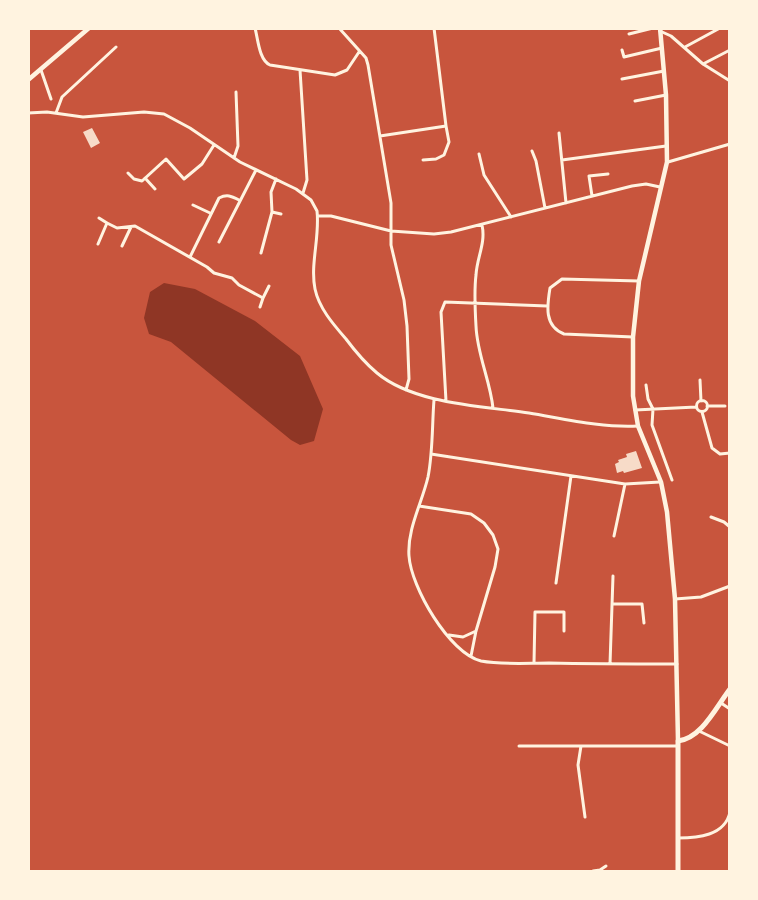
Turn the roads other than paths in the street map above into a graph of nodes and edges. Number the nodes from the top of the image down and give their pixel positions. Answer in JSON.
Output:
{"nodes":[{"id":1,"x":89,"y":28,"type":"edge"},
{"id":2,"x":255,"y":28,"type":"edge"},
{"id":3,"x":339,"y":28,"type":"edge"},
{"id":4,"x":435,"y":28,"type":"edge"},
{"id":5,"x":652,"y":28,"type":"edge"},
{"id":6,"x":720,"y":28,"type":"edge"},
{"id":7,"x":660,"y":30,"type":"edge"},
{"id":8,"x":629,"y":34,"type":"dead end"},
{"id":9,"x":116,"y":46,"type":"dead end"},
{"id":10,"x":685,"y":47,"type":"junction"},
{"id":11,"x":662,"y":48,"type":"junction"},
{"id":12,"x":622,"y":50,"type":"dead end"},
{"id":13,"x":729,"y":50,"type":"edge"},
{"id":14,"x":359,"y":52,"type":"junction"},
{"id":15,"x":703,"y":64,"type":"junction"},
{"id":16,"x":41,"y":70,"type":"junction"},
{"id":17,"x":300,"y":70,"type":"junction"},
{"id":18,"x":664,"y":71,"type":"junction"},
{"id":19,"x":622,"y":79,"type":"dead end"},
{"id":20,"x":28,"y":80,"type":"edge"},
{"id":21,"x":729,"y":81,"type":"edge"},
{"id":22,"x":236,"y":92,"type":"dead end"},
{"id":23,"x":666,"y":95,"type":"junction"},
{"id":24,"x":51,"y":99,"type":"dead end"},
{"id":25,"x":635,"y":101,"type":"dead end"},
{"id":26,"x":28,"y":113,"type":"edge"},
{"id":27,"x":56,"y":113,"type":"junction"},
{"id":28,"x":446,"y":126,"type":"junction"},
{"id":29,"x":560,"y":133,"type":"dead end"},
{"id":30,"x":380,"y":136,"type":"junction"},
{"id":31,"x":729,"y":144,"type":"edge"},
{"id":32,"x":214,"y":145,"type":"junction"},
{"id":33,"x":668,"y":146,"type":"junction"},
{"id":34,"x":532,"y":152,"type":"dead end"},
{"id":35,"x":479,"y":154,"type":"dead end"},
{"id":36,"x":234,"y":158,"type":"junction"},
{"id":37,"x":423,"y":160,"type":"dead end"},
{"id":38,"x":562,"y":160,"type":"junction"},
{"id":39,"x":667,"y":162,"type":"junction"},
{"id":40,"x":256,"y":170,"type":"junction"},
{"id":41,"x":128,"y":173,"type":"dead end"},
{"id":42,"x":609,"y":174,"type":"dead end"},
{"id":43,"x":145,"y":178,"type":"junction"},
{"id":44,"x":276,"y":179,"type":"junction"},
{"id":45,"x":662,"y":187,"type":"junction"},
{"id":46,"x":155,"y":189,"type":"dead end"},
{"id":47,"x":303,"y":194,"type":"junction"},
{"id":48,"x":592,"y":196,"type":"junction"},
{"id":49,"x":240,"y":200,"type":"junction"},
{"id":50,"x":566,"y":204,"type":"junction"},
{"id":51,"x":193,"y":205,"type":"dead end"},
{"id":52,"x":545,"y":209,"type":"junction"},
{"id":53,"x":272,"y":212,"type":"junction"},
{"id":54,"x":210,"y":213,"type":"junction"},
{"id":55,"x":281,"y":214,"type":"dead end"},
{"id":56,"x":318,"y":216,"type":"junction"},
{"id":57,"x":511,"y":217,"type":"junction"},
{"id":58,"x":99,"y":218,"type":"dead end"},
{"id":59,"x":107,"y":223,"type":"junction"},
{"id":60,"x":482,"y":225,"type":"junction"},
{"id":61,"x":131,"y":227,"type":"junction"},
{"id":62,"x":391,"y":231,"type":"junction"},
{"id":63,"x":219,"y":242,"type":"dead end"},
{"id":64,"x":98,"y":244,"type":"dead end"},
{"id":65,"x":122,"y":246,"type":"dead end"},
{"id":66,"x":261,"y":253,"type":"dead end"},
{"id":67,"x":189,"y":257,"type":"junction"},
{"id":68,"x":639,"y":281,"type":"junction"},
{"id":69,"x":269,"y":286,"type":"dead end"},
{"id":70,"x":263,"y":298,"type":"junction"},
{"id":71,"x":476,"y":303,"type":"junction"},
{"id":72,"x":547,"y":306,"type":"junction"},
{"id":73,"x":260,"y":307,"type":"dead end"},
{"id":74,"x":633,"y":337,"type":"junction"},
{"id":75,"x":700,"y":380,"type":"dead end"},
{"id":76,"x":646,"y":385,"type":"dead end"},
{"id":77,"x":406,"y":390,"type":"junction"},
{"id":78,"x":434,"y":400,"type":"junction"},
{"id":79,"x":446,"y":401,"type":"junction"},
{"id":80,"x":701,"y":401,"type":"junction"},
{"id":81,"x":707,"y":406,"type":"junction"},
{"id":82,"x":725,"y":406,"type":"dead end"},
{"id":83,"x":696,"y":407,"type":"junction"},
{"id":84,"x":494,"y":408,"type":"junction"},
{"id":85,"x":653,"y":409,"type":"junction"},
{"id":86,"x":635,"y":410,"type":"junction"},
{"id":87,"x":702,"y":412,"type":"junction"},
{"id":88,"x":638,"y":426,"type":"junction"},
{"id":89,"x":729,"y":453,"type":"edge"},
{"id":90,"x":431,"y":454,"type":"junction"},
{"id":91,"x":572,"y":476,"type":"junction"},
{"id":92,"x":672,"y":480,"type":"dead end"},
{"id":93,"x":660,"y":482,"type":"junction"},
{"id":94,"x":625,"y":484,"type":"junction"},
{"id":95,"x":419,"y":506,"type":"junction"},
{"id":96,"x":711,"y":518,"type":"dead end"},
{"id":97,"x":729,"y":527,"type":"edge"},
{"id":98,"x":614,"y":536,"type":"dead end"},
{"id":99,"x":613,"y":576,"type":"dead end"},
{"id":100,"x":556,"y":583,"type":"dead end"},
{"id":101,"x":729,"y":586,"type":"edge"},
{"id":102,"x":675,"y":599,"type":"junction"},
{"id":103,"x":611,"y":604,"type":"junction"},
{"id":104,"x":644,"y":623,"type":"dead end"},
{"id":105,"x":476,"y":631,"type":"junction"},
{"id":106,"x":564,"y":631,"type":"dead end"},
{"id":107,"x":447,"y":635,"type":"junction"},
{"id":108,"x":471,"y":657,"type":"junction"},
{"id":109,"x":534,"y":663,"type":"junction"},
{"id":110,"x":610,"y":664,"type":"junction"},
{"id":111,"x":678,"y":664,"type":"junction"},
{"id":112,"x":729,"y":689,"type":"edge"},
{"id":113,"x":720,"y":702,"type":"junction"},
{"id":114,"x":729,"y":709,"type":"edge"},
{"id":115,"x":699,"y":730,"type":"junction"},
{"id":116,"x":678,"y":743,"type":"junction"},
{"id":117,"x":519,"y":746,"type":"dead end"},
{"id":118,"x":581,"y":746,"type":"junction"},
{"id":119,"x":729,"y":746,"type":"edge"},
{"id":120,"x":729,"y":812,"type":"edge"},
{"id":121,"x":585,"y":817,"type":"dead end"},
{"id":122,"x":678,"y":838,"type":"junction"},
{"id":123,"x":606,"y":866,"type":"dead end"},
{"id":124,"x":593,"y":871,"type":"edge"},
{"id":125,"x":600,"y":871,"type":"edge"},
{"id":126,"x":678,"y":872,"type":"edge"}],
"edges":[{"from":1,"to":16,"type":"main road"},
{"from":2,"to":17,"type":"street"},
{"from":3,"to":14,"type":"street"},
{"from":4,"to":28,"type":"street"},
{"from":5,"to":8,"type":"street"},
{"from":6,"to":10,"type":"street"},
{"from":7,"to":10,"type":"street"},
{"from":7,"to":11,"type":"main road"},
{"from":9,"to":27,"type":"street"},
{"from":10,"to":15,"type":"street"},
{"from":11,"to":12,"type":"street"},
{"from":11,"to":18,"type":"main road"},
{"from":13,"to":15,"type":"street"},
{"from":14,"to":17,"type":"street"},
{"from":14,"to":30,"type":"street"},
{"from":15,"to":21,"type":"street"},
{"from":16,"to":20,"type":"main road"},
{"from":16,"to":24,"type":"street"},
{"from":17,"to":47,"type":"street"},
{"from":18,"to":19,"type":"street"},
{"from":18,"to":23,"type":"main road"},
{"from":22,"to":36,"type":"street"},
{"from":23,"to":25,"type":"street"},
{"from":23,"to":33,"type":"main road"},
{"from":26,"to":27,"type":"street"},
{"from":27,"to":32,"type":"street"},
{"from":28,"to":30,"type":"street"},
{"from":28,"to":37,"type":"street"},
{"from":29,"to":38,"type":"street"},
{"from":30,"to":62,"type":"street"},
{"from":31,"to":39,"type":"street"},
{"from":32,"to":36,"type":"street"},
{"from":32,"to":43,"type":"street"},
{"from":33,"to":38,"type":"street"},
{"from":33,"to":39,"type":"main road"},
{"from":34,"to":52,"type":"street"},
{"from":35,"to":57,"type":"street"},
{"from":36,"to":40,"type":"street"},
{"from":38,"to":50,"type":"street"},
{"from":39,"to":45,"type":"main road"},
{"from":40,"to":44,"type":"street"},
{"from":40,"to":49,"type":"street"},
{"from":41,"to":43,"type":"street"},
{"from":42,"to":48,"type":"street"},
{"from":43,"to":46,"type":"street"},
{"from":44,"to":47,"type":"street"},
{"from":44,"to":53,"type":"street"},
{"from":45,"to":48,"type":"street"},
{"from":45,"to":68,"type":"main road"},
{"from":47,"to":56,"type":"street"},
{"from":48,"to":50,"type":"street"},
{"from":49,"to":54,"type":"street"},
{"from":49,"to":63,"type":"street"},
{"from":50,"to":52,"type":"street"},
{"from":51,"to":54,"type":"street"},
{"from":52,"to":57,"type":"street"},
{"from":53,"to":55,"type":"street"},
{"from":53,"to":66,"type":"street"},
{"from":54,"to":67,"type":"street"},
{"from":56,"to":62,"type":"street"},
{"from":56,"to":77,"type":"street"},
{"from":57,"to":60,"type":"street"},
{"from":58,"to":59,"type":"street"},
{"from":59,"to":61,"type":"street"},
{"from":59,"to":64,"type":"street"},
{"from":60,"to":62,"type":"street"},
{"from":60,"to":71,"type":"street"},
{"from":61,"to":65,"type":"street"},
{"from":61,"to":67,"type":"street"},
{"from":62,"to":77,"type":"street"},
{"from":67,"to":70,"type":"street"},
{"from":68,"to":72,"type":"street"},
{"from":68,"to":74,"type":"main road"},
{"from":69,"to":70,"type":"street"},
{"from":70,"to":73,"type":"street"},
{"from":71,"to":72,"type":"street"},
{"from":71,"to":79,"type":"street"},
{"from":71,"to":84,"type":"street"},
{"from":72,"to":74,"type":"street"},
{"from":74,"to":86,"type":"main road"},
{"from":75,"to":80,"type":"street"},
{"from":76,"to":85,"type":"street"},
{"from":77,"to":78,"type":"street"},
{"from":78,"to":79,"type":"street"},
{"from":78,"to":90,"type":"street"},
{"from":79,"to":84,"type":"street"},
{"from":80,"to":81,"type":"street"},
{"from":80,"to":83,"type":"street"},
{"from":81,"to":82,"type":"street"},
{"from":81,"to":87,"type":"street"},
{"from":83,"to":85,"type":"street"},
{"from":83,"to":87,"type":"street"},
{"from":84,"to":88,"type":"street"},
{"from":85,"to":86,"type":"street"},
{"from":85,"to":92,"type":"street"},
{"from":86,"to":88,"type":"main road"},
{"from":87,"to":89,"type":"street"},
{"from":88,"to":93,"type":"main road"},
{"from":90,"to":91,"type":"street"},
{"from":90,"to":95,"type":"street"},
{"from":91,"to":94,"type":"street"},
{"from":91,"to":100,"type":"street"},
{"from":93,"to":94,"type":"street"},
{"from":93,"to":102,"type":"main road"},
{"from":94,"to":98,"type":"street"},
{"from":95,"to":105,"type":"street"},
{"from":95,"to":107,"type":"street"},
{"from":96,"to":97,"type":"street"},
{"from":99,"to":103,"type":"street"},
{"from":101,"to":102,"type":"street"},
{"from":102,"to":111,"type":"main road"},
{"from":103,"to":104,"type":"street"},
{"from":103,"to":110,"type":"street"},
{"from":105,"to":107,"type":"street"},
{"from":105,"to":108,"type":"street"},
{"from":106,"to":109,"type":"street"},
{"from":107,"to":108,"type":"street"},
{"from":108,"to":109,"type":"street"},
{"from":109,"to":110,"type":"street"},
{"from":110,"to":111,"type":"street"},
{"from":111,"to":116,"type":"main road"},
{"from":112,"to":113,"type":"highway"},
{"from":113,"to":114,"type":"street"},
{"from":113,"to":115,"type":"highway"},
{"from":115,"to":116,"type":"highway"},
{"from":115,"to":119,"type":"street"},
{"from":116,"to":118,"type":"street"},
{"from":116,"to":122,"type":"highway"},
{"from":117,"to":118,"type":"street"},
{"from":118,"to":121,"type":"street"},
{"from":120,"to":122,"type":"street"},
{"from":122,"to":126,"type":"highway"},
{"from":123,"to":125,"type":"street"},
{"from":124,"to":125,"type":"street"}]}
